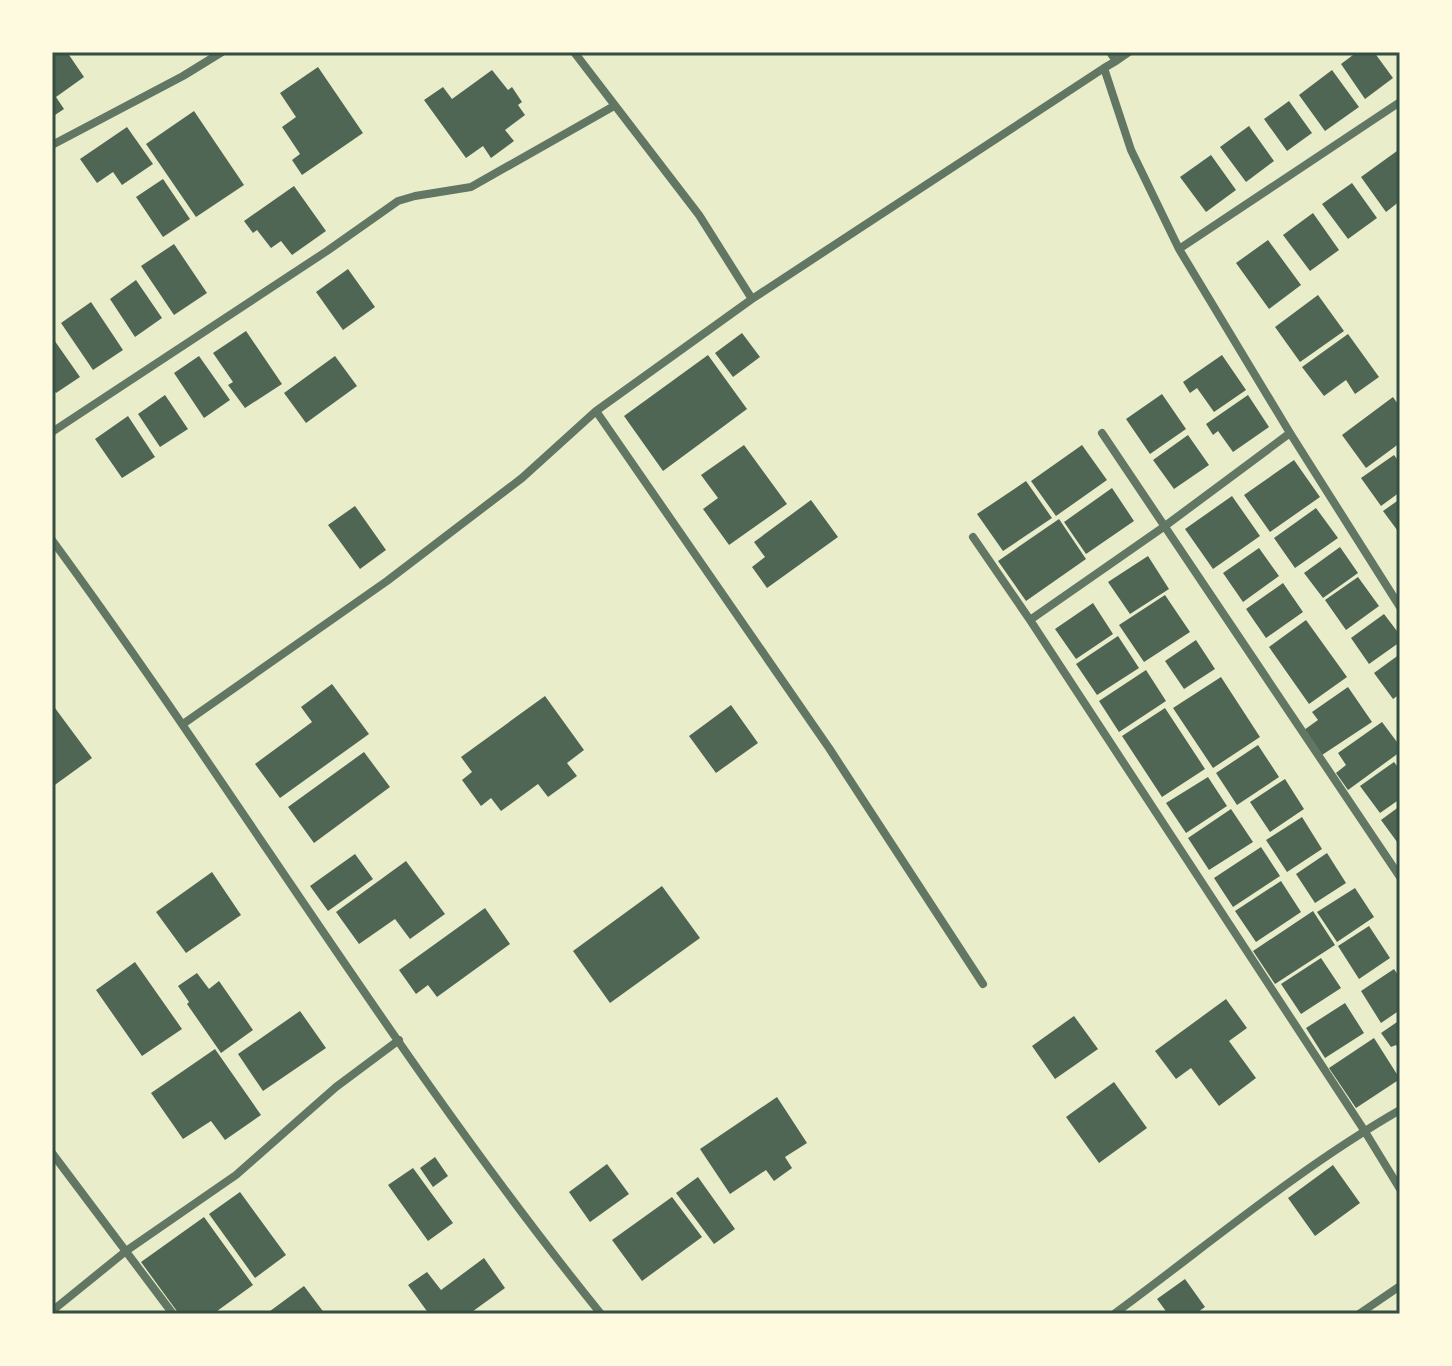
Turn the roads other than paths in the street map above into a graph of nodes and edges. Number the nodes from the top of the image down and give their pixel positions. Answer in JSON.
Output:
{"nodes":[{"id":1,"x":222,"y":52,"type":"edge"},
{"id":2,"x":574,"y":52,"type":"edge"},
{"id":3,"x":1110,"y":52,"type":"edge"},
{"id":4,"x":1129,"y":52,"type":"edge"},
{"id":5,"x":1116,"y":61,"type":"junction"},
{"id":6,"x":1104,"y":68,"type":"junction"},
{"id":7,"x":1400,"y":102,"type":"edge"},
{"id":8,"x":614,"y":106,"type":"junction"},
{"id":9,"x":52,"y":145,"type":"edge"},
{"id":10,"x":1179,"y":249,"type":"junction"},
{"id":11,"x":752,"y":299,"type":"junction"},
{"id":12,"x":596,"y":411,"type":"junction"},
{"id":13,"x":52,"y":432,"type":"edge"},
{"id":14,"x":1102,"y":433,"type":"dead end"},
{"id":15,"x":1290,"y":433,"type":"junction"},
{"id":16,"x":1165,"y":526,"type":"junction"},
{"id":17,"x":973,"y":537,"type":"dead end"},
{"id":18,"x":52,"y":540,"type":"edge"},
{"id":19,"x":1400,"y":607,"type":"edge"},
{"id":20,"x":1030,"y":620,"type":"junction"},
{"id":21,"x":183,"y":724,"type":"junction"},
{"id":22,"x":1400,"y":877,"type":"edge"},
{"id":23,"x":983,"y":984,"type":"dead end"},
{"id":24,"x":399,"y":1040,"type":"junction"},
{"id":25,"x":1400,"y":1110,"type":"edge"},
{"id":26,"x":1364,"y":1130,"type":"junction"},
{"id":27,"x":52,"y":1153,"type":"edge"},
{"id":28,"x":1400,"y":1189,"type":"edge"},
{"id":29,"x":126,"y":1251,"type":"junction"},
{"id":30,"x":1400,"y":1286,"type":"edge"},
{"id":31,"x":52,"y":1311,"type":"edge"},
{"id":32,"x":173,"y":1314,"type":"edge"},
{"id":33,"x":601,"y":1314,"type":"edge"},
{"id":34,"x":1114,"y":1314,"type":"edge"},
{"id":35,"x":1359,"y":1314,"type":"edge"}],
"edges":[{"from":1,"to":9,"type":"street"},
{"from":2,"to":8,"type":"street"},
{"from":3,"to":5,"type":"street"},
{"from":4,"to":5,"type":"street"},
{"from":5,"to":6,"type":"street"},
{"from":6,"to":10,"type":"street"},
{"from":6,"to":11,"type":"street"},
{"from":7,"to":10,"type":"street"},
{"from":8,"to":11,"type":"street"},
{"from":8,"to":13,"type":"street"},
{"from":10,"to":15,"type":"street"},
{"from":11,"to":12,"type":"street"},
{"from":12,"to":21,"type":"street"},
{"from":12,"to":23,"type":"street"},
{"from":14,"to":16,"type":"street"},
{"from":15,"to":16,"type":"street"},
{"from":15,"to":19,"type":"street"},
{"from":16,"to":20,"type":"street"},
{"from":16,"to":22,"type":"street"},
{"from":17,"to":20,"type":"street"},
{"from":18,"to":21,"type":"street"},
{"from":20,"to":26,"type":"street"},
{"from":21,"to":24,"type":"street"},
{"from":24,"to":29,"type":"street"},
{"from":24,"to":33,"type":"street"},
{"from":25,"to":26,"type":"street"},
{"from":26,"to":28,"type":"street"},
{"from":26,"to":34,"type":"street"},
{"from":27,"to":29,"type":"street"},
{"from":29,"to":31,"type":"street"},
{"from":29,"to":32,"type":"street"},
{"from":30,"to":35,"type":"street"}]}
